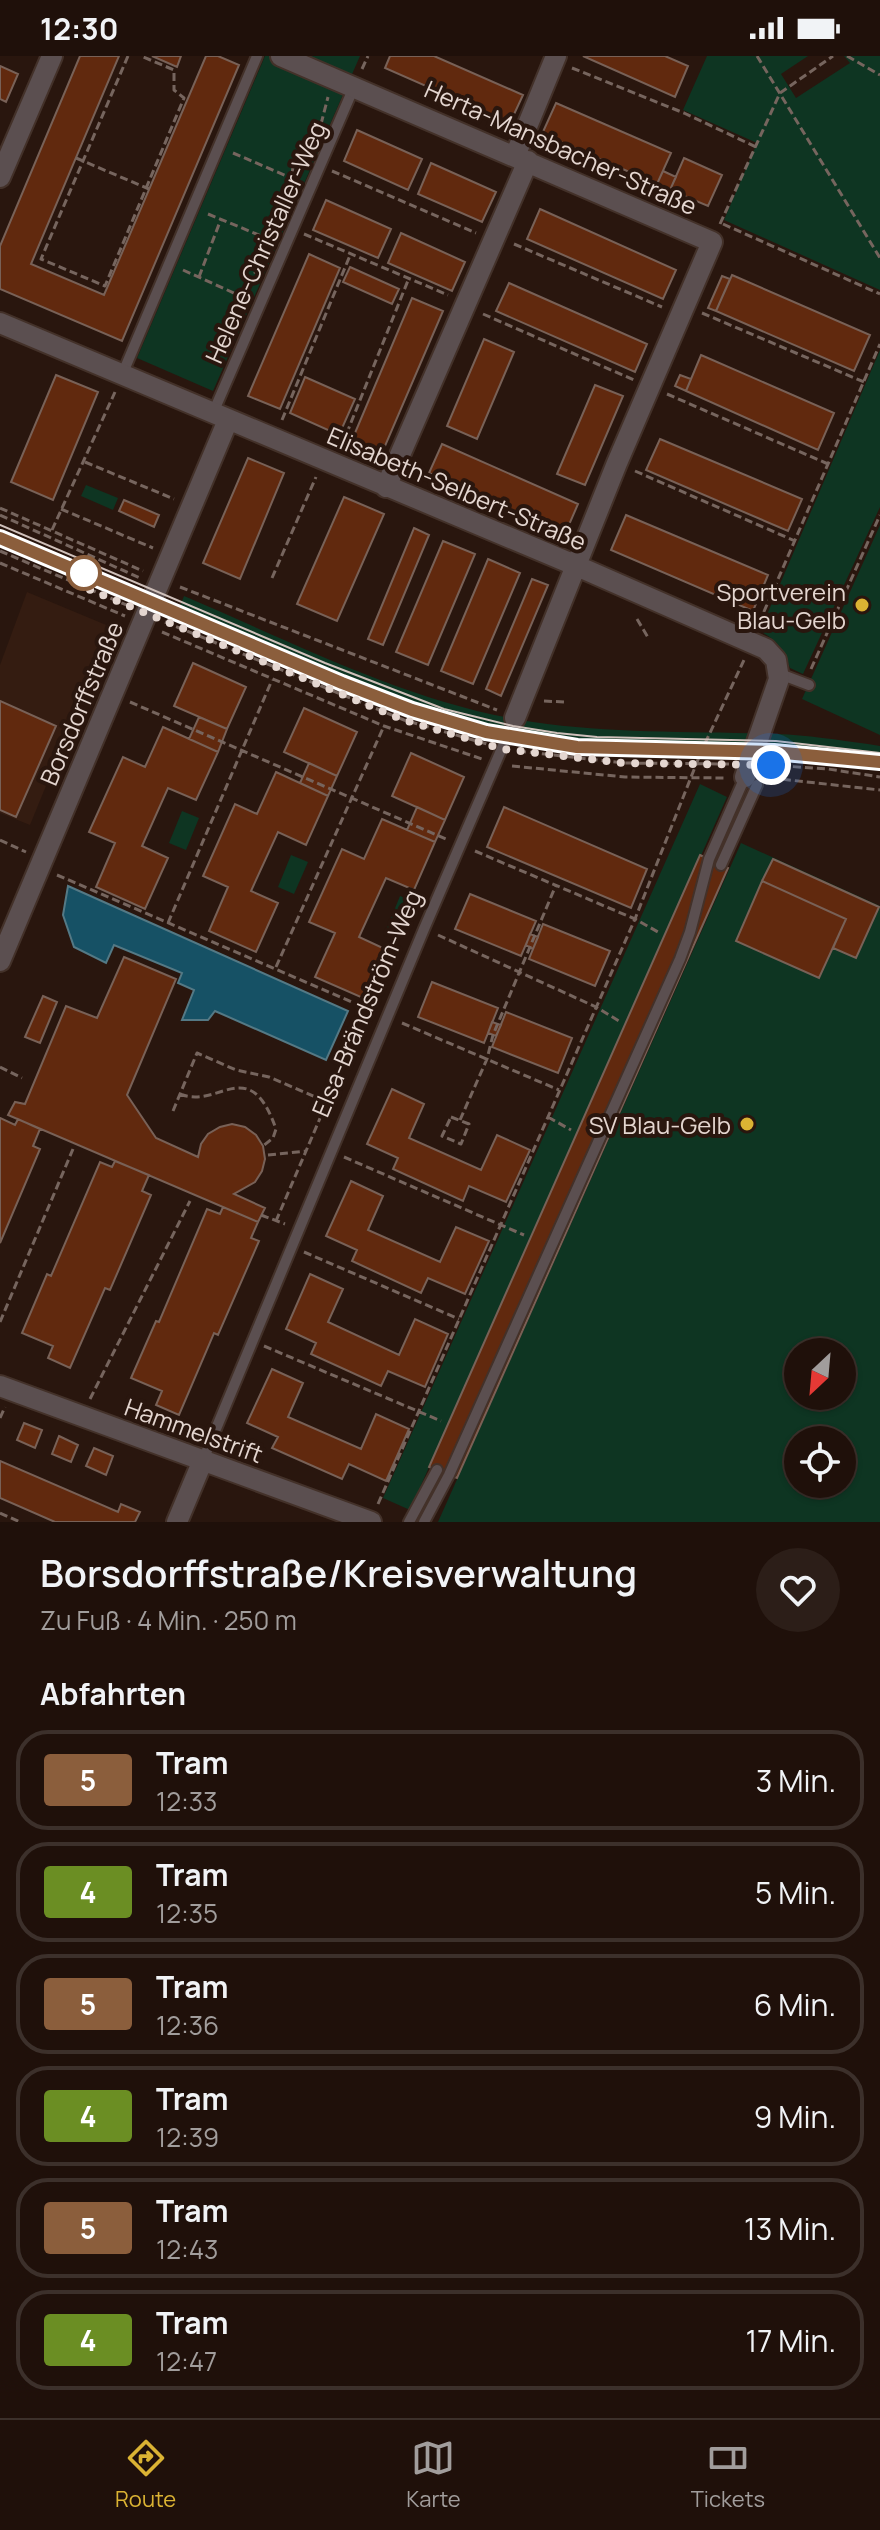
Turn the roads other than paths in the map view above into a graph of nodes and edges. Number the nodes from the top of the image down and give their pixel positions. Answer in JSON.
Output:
{"nodes":[{"id":1,"x":52,"y":56,"type":"edge"},
{"id":2,"x":257,"y":56,"type":"edge"},
{"id":3,"x":281,"y":56,"type":"edge"},
{"id":4,"x":555,"y":58,"type":"edge"},
{"id":5,"x":346,"y":84,"type":"junction"},
{"id":6,"x":522,"y":159,"type":"junction"},
{"id":7,"x":0,"y":177,"type":"edge"},
{"id":8,"x":0,"y":323,"type":"edge"},
{"id":9,"x":122,"y":375,"type":"junction"},
{"id":10,"x":220,"y":417,"type":"junction"},
{"id":11,"x":386,"y":487,"type":"junction"},
{"id":12,"x":577,"y":566,"type":"junction"},
{"id":13,"x":780,"y":674,"type":"junction"},
{"id":14,"x":807,"y":684,"type":"road end"},
{"id":15,"x":515,"y":718,"type":"joint"},
{"id":16,"x":751,"y":775,"type":"junction"},
{"id":17,"x":721,"y":865,"type":"dead end"},
{"id":18,"x":0,"y":961,"type":"edge"},
{"id":19,"x":0,"y":1386,"type":"edge"},
{"id":20,"x":203,"y":1460,"type":"junction"},
{"id":21,"x":437,"y":1470,"type":"dead end"},
{"id":22,"x":374,"y":1515,"type":"edge"},
{"id":23,"x":177,"y":1522,"type":"edge"},
{"id":24,"x":409,"y":1522,"type":"edge"},
{"id":25,"x":424,"y":1522,"type":"edge"}],
"edges":[{"from":1,"to":7,"type":"street"},
{"from":2,"to":9,"type":"lane"},
{"from":3,"to":5,"type":"street","name":"Herta-Mansbacher-Straße"},
{"from":4,"to":6,"type":"street"},
{"from":5,"to":6,"type":"street","name":"Herta-Mansbacher-Straße"},
{"from":5,"to":10,"type":"lane","name":"Helene-Christaller-Weg"},
{"from":6,"to":11,"type":"street"},
{"from":6,"to":12,"type":"street","name":"Herta-Mansbacher-Straße"},
{"from":8,"to":9,"type":"street","name":"Elisabeth-Selbert-Straße"},
{"from":9,"to":10,"type":"street","name":"Elisabeth-Selbert-Straße"},
{"from":10,"to":11,"type":"street","name":"Elisabeth-Selbert-Straße"},
{"from":10,"to":18,"type":"street","name":"Borsdorffstraße"},
{"from":11,"to":12,"type":"street","name":"Elisabeth-Selbert-Straße"},
{"from":12,"to":13,"type":"street","name":"Elisabeth-Selbert-Straße"},
{"from":12,"to":15,"type":"street","name":"Elsa-Brändström-Weg"},
{"from":13,"to":14,"type":"lane"},
{"from":13,"to":16,"type":"street"},
{"from":15,"to":20,"type":"lane","name":"Elsa-Brändström-Weg"},
{"from":16,"to":17,"type":"lane"},
{"from":16,"to":25,"type":"lane"},
{"from":19,"to":20,"type":"street","name":"Hammelstrift"},
{"from":20,"to":22,"type":"street","name":"Hammelstrift"},
{"from":20,"to":23,"type":"street"},
{"from":21,"to":24,"type":"lane"}]}
